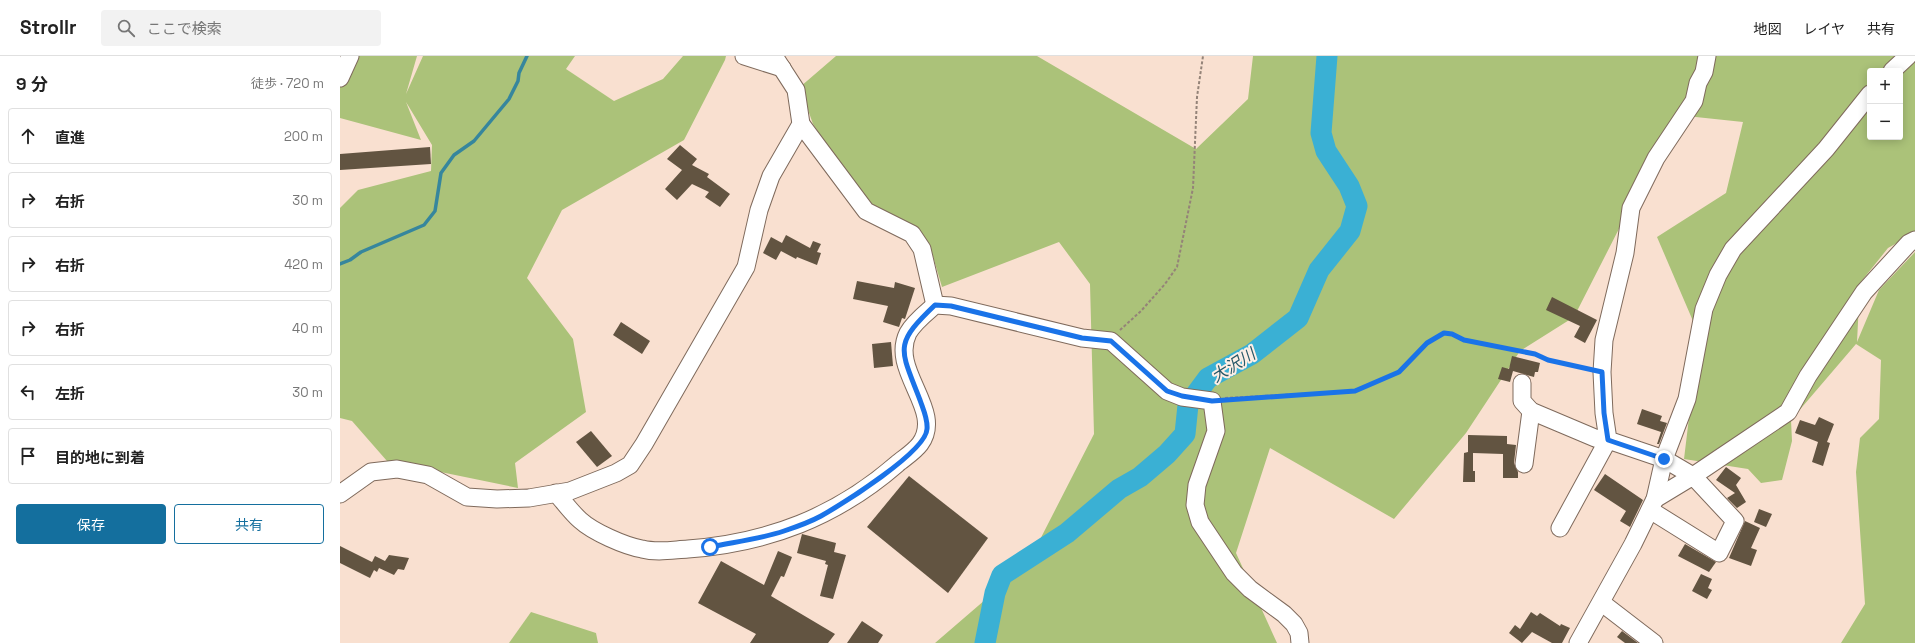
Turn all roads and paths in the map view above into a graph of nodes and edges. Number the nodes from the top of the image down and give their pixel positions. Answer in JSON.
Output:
{"nodes":[{"id":1,"x":350,"y":56,"type":"edge"},
{"id":2,"x":744,"y":56,"type":"edge"},
{"id":3,"x":1203,"y":56,"type":"edge"},
{"id":4,"x":1707,"y":56,"type":"edge"},
{"id":5,"x":1908,"y":56,"type":"edge"},
{"id":6,"x":778,"y":62,"type":"edge"},
{"id":7,"x":1895,"y":68,"type":"edge"},
{"id":8,"x":340,"y":78,"type":"edge"},
{"id":9,"x":1867,"y":98,"type":"edge"},
{"id":10,"x":801,"y":124,"type":"junction"},
{"id":11,"x":1915,"y":240,"type":"edge"},
{"id":12,"x":935,"y":305,"type":"junction"},
{"id":13,"x":1111,"y":341,"type":"junction"},
{"id":14,"x":1602,"y":372,"type":"junction"},
{"id":15,"x":1522,"y":383,"type":"dead end"},
{"id":16,"x":1212,"y":401,"type":"junction"},
{"id":17,"x":1531,"y":411,"type":"junction"},
{"id":18,"x":1608,"y":440,"type":"junction"},
{"id":19,"x":1664,"y":459,"type":"junction"},
{"id":20,"x":1524,"y":464,"type":"dead end"},
{"id":21,"x":1693,"y":476,"type":"junction"},
{"id":22,"x":556,"y":493,"type":"junction"},
{"id":23,"x":340,"y":494,"type":"edge"},
{"id":24,"x":1652,"y":504,"type":"junction"},
{"id":25,"x":1560,"y":528,"type":"dead end"},
{"id":26,"x":1602,"y":603,"type":"junction"},
{"id":27,"x":1300,"y":643,"type":"edge"},
{"id":28,"x":1579,"y":643,"type":"edge"},
{"id":29,"x":1654,"y":643,"type":"edge"}],
"edges":[{"from":1,"to":8,"type":"street"},
{"from":2,"to":6,"type":"street"},
{"from":3,"to":13,"type":"path"},
{"from":4,"to":14,"type":"street"},
{"from":5,"to":7,"type":"street"},
{"from":6,"to":10,"type":"street"},
{"from":9,"to":19,"type":"street"},
{"from":10,"to":12,"type":"street"},
{"from":10,"to":22,"type":"street"},
{"from":11,"to":21,"type":"street"},
{"from":12,"to":13,"type":"street"},
{"from":12,"to":22,"type":"street"},
{"from":13,"to":16,"type":"street"},
{"from":14,"to":16,"type":"path"},
{"from":14,"to":18,"type":"street"},
{"from":15,"to":17,"type":"street"},
{"from":16,"to":27,"type":"street"},
{"from":17,"to":18,"type":"street"},
{"from":17,"to":20,"type":"street"},
{"from":18,"to":19,"type":"street"},
{"from":18,"to":25,"type":"street"},
{"from":19,"to":21,"type":"street"},
{"from":19,"to":24,"type":"street"},
{"from":21,"to":24,"type":"street"},
{"from":21,"to":24,"type":"street"},
{"from":22,"to":23,"type":"street"},
{"from":24,"to":26,"type":"street"},
{"from":26,"to":28,"type":"street"},
{"from":26,"to":29,"type":"street"}]}
